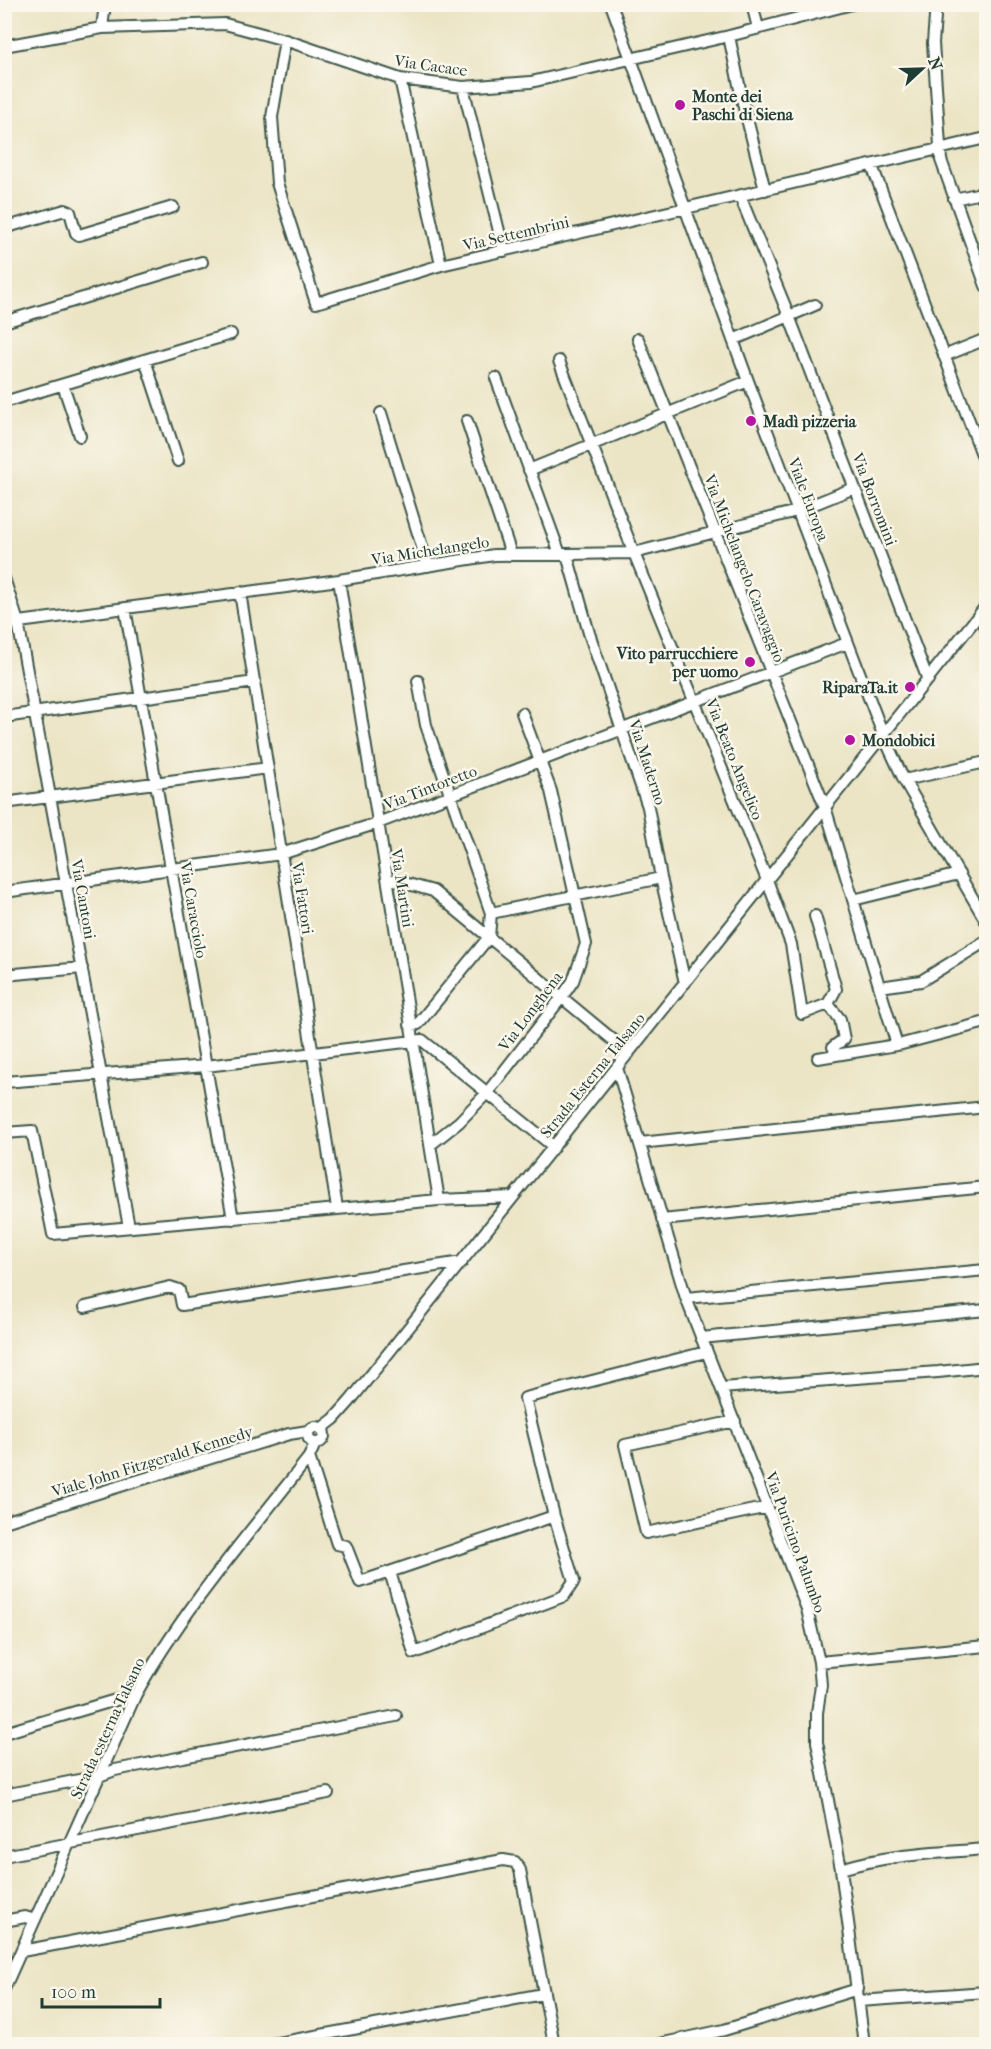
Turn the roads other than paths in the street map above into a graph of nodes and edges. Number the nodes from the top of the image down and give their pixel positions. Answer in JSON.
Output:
{"nodes":[{"id":1,"x":105,"y":4,"type":"edge"},
{"id":2,"x":611,"y":4,"type":"edge"},
{"id":3,"x":752,"y":4,"type":"edge"},
{"id":4,"x":852,"y":4,"type":"edge"},
{"id":5,"x":936,"y":4,"type":"edge"},
{"id":6,"x":102,"y":28,"type":"junction"},
{"id":7,"x":758,"y":28,"type":"junction"},
{"id":8,"x":729,"y":36,"type":"junction"},
{"id":9,"x":285,"y":40,"type":"junction"},
{"id":10,"x":4,"y":46,"type":"edge"},
{"id":11,"x":630,"y":59,"type":"junction"},
{"id":12,"x":400,"y":79,"type":"junction"},
{"id":13,"x":463,"y":87,"type":"junction"},
{"id":14,"x":987,"y":138,"type":"edge"},
{"id":15,"x":941,"y":148,"type":"junction"},
{"id":16,"x":872,"y":166,"type":"junction"},
{"id":17,"x":765,"y":190,"type":"junction"},
{"id":18,"x":987,"y":192,"type":"edge"},
{"id":19,"x":740,"y":196,"type":"junction"},
{"id":20,"x":954,"y":199,"type":"junction"},
{"id":21,"x":173,"y":207,"type":"dead end"},
{"id":22,"x":684,"y":209,"type":"junction"},
{"id":23,"x":4,"y":228,"type":"edge"},
{"id":24,"x":504,"y":251,"type":"junction"},
{"id":25,"x":202,"y":262,"type":"dead end"},
{"id":26,"x":983,"y":264,"type":"edge"},
{"id":27,"x":441,"y":265,"type":"junction"},
{"id":28,"x":987,"y":286,"type":"edge"},
{"id":29,"x":816,"y":305,"type":"dead end"},
{"id":30,"x":789,"y":316,"type":"junction"},
{"id":31,"x":4,"y":322,"type":"edge"},
{"id":32,"x":231,"y":334,"type":"dead end"},
{"id":33,"x":638,"y":339,"type":"dead end"},
{"id":34,"x":987,"y":339,"type":"edge"},
{"id":35,"x":733,"y":340,"type":"junction"},
{"id":36,"x":944,"y":356,"type":"junction"},
{"id":37,"x":146,"y":360,"type":"junction"},
{"id":38,"x":559,"y":361,"type":"dead end"},
{"id":39,"x":496,"y":378,"type":"dead end"},
{"id":40,"x":748,"y":381,"type":"junction"},
{"id":41,"x":63,"y":385,"type":"junction"},
{"id":42,"x":4,"y":402,"type":"edge"},
{"id":43,"x":381,"y":413,"type":"dead end"},
{"id":44,"x":668,"y":413,"type":"junction"},
{"id":45,"x":467,"y":421,"type":"dead end"},
{"id":46,"x":80,"y":436,"type":"dead end"},
{"id":47,"x":592,"y":445,"type":"junction"},
{"id":48,"x":178,"y":461,"type":"dead end"},
{"id":49,"x":987,"y":465,"type":"edge"},
{"id":50,"x":530,"y":470,"type":"junction"},
{"id":51,"x":855,"y":488,"type":"junction"},
{"id":52,"x":797,"y":511,"type":"junction"},
{"id":53,"x":714,"y":532,"type":"junction"},
{"id":54,"x":634,"y":553,"type":"junction"},
{"id":55,"x":512,"y":554,"type":"junction"},
{"id":56,"x":563,"y":555,"type":"junction"},
{"id":57,"x":428,"y":566,"type":"junction"},
{"id":58,"x":4,"y":578,"type":"edge"},
{"id":59,"x":339,"y":580,"type":"junction"},
{"id":60,"x":240,"y":592,"type":"junction"},
{"id":61,"x":987,"y":606,"type":"edge"},
{"id":62,"x":125,"y":608,"type":"junction"},
{"id":63,"x":983,"y":621,"type":"edge"},
{"id":64,"x":18,"y":622,"type":"junction"},
{"id":65,"x":4,"y":624,"type":"edge"},
{"id":66,"x":848,"y":643,"type":"junction"},
{"id":67,"x":770,"y":673,"type":"junction"},
{"id":68,"x":928,"y":680,"type":"junction"},
{"id":69,"x":418,"y":681,"type":"dead end"},
{"id":70,"x":255,"y":682,"type":"junction"},
{"id":71,"x":142,"y":698,"type":"junction"},
{"id":72,"x":695,"y":700,"type":"junction"},
{"id":73,"x":35,"y":712,"type":"junction"},
{"id":74,"x":522,"y":713,"type":"dead end"},
{"id":75,"x":4,"y":717,"type":"edge"},
{"id":76,"x":622,"y":729,"type":"junction"},
{"id":77,"x":884,"y":737,"type":"junction"},
{"id":78,"x":540,"y":762,"type":"junction"},
{"id":79,"x":987,"y":762,"type":"edge"},
{"id":80,"x":268,"y":768,"type":"junction"},
{"id":81,"x":904,"y":780,"type":"junction"},
{"id":82,"x":157,"y":784,"type":"junction"},
{"id":83,"x":450,"y":795,"type":"junction"},
{"id":84,"x":51,"y":797,"type":"junction"},
{"id":85,"x":4,"y":802,"type":"edge"},
{"id":86,"x":825,"y":807,"type":"junction"},
{"id":87,"x":378,"y":823,"type":"junction"},
{"id":88,"x":281,"y":854,"type":"junction"},
{"id":89,"x":171,"y":870,"type":"junction"},
{"id":90,"x":959,"y":874,"type":"junction"},
{"id":91,"x":387,"y":878,"type":"junction"},
{"id":92,"x":661,"y":878,"type":"junction"},
{"id":93,"x":767,"y":880,"type":"junction"},
{"id":94,"x":66,"y":884,"type":"junction"},
{"id":95,"x":4,"y":892,"type":"edge"},
{"id":96,"x":575,"y":895,"type":"junction"},
{"id":97,"x":853,"y":900,"type":"junction"},
{"id":98,"x":491,"y":913,"type":"junction"},
{"id":99,"x":814,"y":915,"type":"dead end"},
{"id":100,"x":987,"y":921,"type":"edge"},
{"id":101,"x":489,"y":937,"type":"junction"},
{"id":102,"x":987,"y":941,"type":"edge"},
{"id":103,"x":82,"y":968,"type":"junction"},
{"id":104,"x":4,"y":975,"type":"edge"},
{"id":105,"x":685,"y":982,"type":"junction"},
{"id":106,"x":880,"y":987,"type":"junction"},
{"id":107,"x":562,"y":997,"type":"junction"},
{"id":108,"x":828,"y":1004,"type":"junction"},
{"id":109,"x":987,"y":1022,"type":"edge"},
{"id":110,"x":410,"y":1025,"type":"junction"},
{"id":111,"x":413,"y":1040,"type":"junction"},
{"id":112,"x":897,"y":1045,"type":"junction"},
{"id":113,"x":833,"y":1047,"type":"dead end"},
{"id":114,"x":312,"y":1052,"type":"junction"},
{"id":115,"x":629,"y":1053,"type":"junction"},
{"id":116,"x":818,"y":1058,"type":"dead end"},
{"id":117,"x":206,"y":1066,"type":"junction"},
{"id":118,"x":617,"y":1068,"type":"junction"},
{"id":119,"x":102,"y":1075,"type":"junction"},
{"id":120,"x":4,"y":1082,"type":"edge"},
{"id":121,"x":487,"y":1093,"type":"junction"},
{"id":122,"x":987,"y":1107,"type":"edge"},
{"id":123,"x":4,"y":1133,"type":"edge"},
{"id":124,"x":640,"y":1143,"type":"junction"},
{"id":125,"x":429,"y":1145,"type":"junction"},
{"id":126,"x":554,"y":1147,"type":"junction"},
{"id":127,"x":987,"y":1187,"type":"edge"},
{"id":128,"x":513,"y":1197,"type":"junction"},
{"id":129,"x":440,"y":1200,"type":"junction"},
{"id":130,"x":337,"y":1208,"type":"junction"},
{"id":131,"x":233,"y":1218,"type":"junction"},
{"id":132,"x":662,"y":1220,"type":"junction"},
{"id":133,"x":129,"y":1227,"type":"junction"},
{"id":134,"x":462,"y":1262,"type":"junction"},
{"id":135,"x":987,"y":1270,"type":"edge"},
{"id":136,"x":686,"y":1298,"type":"junction"},
{"id":137,"x":85,"y":1307,"type":"dead end"},
{"id":138,"x":987,"y":1310,"type":"edge"},
{"id":139,"x":701,"y":1338,"type":"junction"},
{"id":140,"x":706,"y":1352,"type":"junction"},
{"id":141,"x":987,"y":1367,"type":"edge"},
{"id":142,"x":721,"y":1388,"type":"junction"},
{"id":143,"x":735,"y":1421,"type":"junction"},
{"id":144,"x":321,"y":1429,"type":"junction"},
{"id":145,"x":308,"y":1431,"type":"junction"},
{"id":146,"x":315,"y":1444,"type":"junction"},
{"id":147,"x":309,"y":1457,"type":"junction"},
{"id":148,"x":768,"y":1507,"type":"junction"},
{"id":149,"x":554,"y":1516,"type":"junction"},
{"id":150,"x":4,"y":1522,"type":"edge"},
{"id":151,"x":390,"y":1572,"type":"junction"},
{"id":152,"x":987,"y":1646,"type":"edge"},
{"id":153,"x":819,"y":1662,"type":"junction"},
{"id":154,"x":136,"y":1694,"type":"junction"},
{"id":155,"x":396,"y":1716,"type":"dead end"},
{"id":156,"x":4,"y":1733,"type":"edge"},
{"id":157,"x":99,"y":1776,"type":"junction"},
{"id":158,"x":328,"y":1794,"type":"dead end"},
{"id":159,"x":4,"y":1795,"type":"edge"},
{"id":160,"x":70,"y":1843,"type":"junction"},
{"id":161,"x":987,"y":1850,"type":"edge"},
{"id":162,"x":4,"y":1856,"type":"edge"},
{"id":163,"x":841,"y":1869,"type":"junction"},
{"id":164,"x":36,"y":1920,"type":"junction"},
{"id":165,"x":4,"y":1921,"type":"edge"},
{"id":166,"x":22,"y":1951,"type":"junction"},
{"id":167,"x":4,"y":1989,"type":"edge"},
{"id":168,"x":858,"y":1989,"type":"junction"},
{"id":169,"x":987,"y":1992,"type":"edge"},
{"id":170,"x":543,"y":1994,"type":"junction"},
{"id":171,"x":859,"y":2001,"type":"junction"},
{"id":172,"x":272,"y":2044,"type":"edge"},
{"id":173,"x":554,"y":2044,"type":"edge"},
{"id":174,"x":659,"y":2044,"type":"edge"},
{"id":175,"x":864,"y":2044,"type":"edge"}],
"edges":[{"from":1,"to":6,"type":"street"},
{"from":2,"to":11,"type":"street","name":"Viale Europa"},
{"from":3,"to":7,"type":"street"},
{"from":4,"to":7,"type":"street","name":"Via Cacace"},
{"from":5,"to":15,"type":"street"},
{"from":6,"to":9,"type":"street","name":"Via Cacace"},
{"from":6,"to":10,"type":"street","name":"Via Cacace"},
{"from":7,"to":8,"type":"street","name":"Via Cacace"},
{"from":8,"to":11,"type":"street","name":"Via Cacace"},
{"from":8,"to":17,"type":"street"},
{"from":9,"to":12,"type":"street","name":"Via Cacace"},
{"from":9,"to":27,"type":"street","name":"Via Settembrini"},
{"from":11,"to":13,"type":"street","name":"Via Cacace"},
{"from":11,"to":22,"type":"street","name":"Viale Europa"},
{"from":12,"to":13,"type":"street","name":"Via Cacace"},
{"from":12,"to":27,"type":"street"},
{"from":13,"to":24,"type":"street"},
{"from":14,"to":15,"type":"street","name":"Via Settembrini"},
{"from":15,"to":16,"type":"street","name":"Via Settembrini"},
{"from":15,"to":20,"type":"street"},
{"from":16,"to":17,"type":"street","name":"Via Settembrini"},
{"from":16,"to":36,"type":"street"},
{"from":17,"to":19,"type":"street","name":"Via Settembrini"},
{"from":18,"to":20,"type":"street"},
{"from":19,"to":22,"type":"street","name":"Via Settembrini"},
{"from":19,"to":30,"type":"street","name":"Via Borromini"},
{"from":20,"to":26,"type":"street"},
{"from":21,"to":23,"type":"street"},
{"from":22,"to":24,"type":"street","name":"Via Settembrini"},
{"from":22,"to":35,"type":"street","name":"Viale Europa"},
{"from":24,"to":27,"type":"street","name":"Via Settembrini"},
{"from":25,"to":31,"type":"street"},
{"from":26,"to":28,"type":"street"},
{"from":29,"to":30,"type":"street"},
{"from":30,"to":35,"type":"street"},
{"from":30,"to":51,"type":"street","name":"Via Borromini"},
{"from":32,"to":37,"type":"street"},
{"from":33,"to":44,"type":"street","name":"Via Michelangelo Caravaggio"},
{"from":34,"to":36,"type":"street"},
{"from":35,"to":40,"type":"street","name":"Viale Europa"},
{"from":36,"to":49,"type":"street"},
{"from":37,"to":41,"type":"street"},
{"from":37,"to":48,"type":"street"},
{"from":38,"to":47,"type":"street","name":"Via Beato Angelico"},
{"from":39,"to":50,"type":"street","name":"Via Maderno"},
{"from":40,"to":44,"type":"street"},
{"from":40,"to":52,"type":"street","name":"Viale Europa"},
{"from":41,"to":42,"type":"street"},
{"from":41,"to":46,"type":"street"},
{"from":43,"to":57,"type":"street"},
{"from":44,"to":47,"type":"street"},
{"from":44,"to":53,"type":"street","name":"Via Michelangelo Caravaggio"},
{"from":45,"to":55,"type":"street"},
{"from":47,"to":50,"type":"street"},
{"from":47,"to":54,"type":"street","name":"Via Beato Angelico"},
{"from":50,"to":56,"type":"street","name":"Via Maderno"},
{"from":51,"to":52,"type":"street","name":"Via Michelangelo"},
{"from":51,"to":68,"type":"street","name":"Via Borromini"},
{"from":52,"to":53,"type":"street","name":"Via Michelangelo"},
{"from":52,"to":66,"type":"street","name":"Viale Europa"},
{"from":53,"to":54,"type":"street","name":"Via Michelangelo"},
{"from":53,"to":67,"type":"street","name":"Via Michelangelo Caravaggio"},
{"from":54,"to":56,"type":"street","name":"Via Michelangelo"},
{"from":54,"to":72,"type":"street","name":"Via Beato Angelico"},
{"from":55,"to":56,"type":"street","name":"Via Michelangelo"},
{"from":55,"to":57,"type":"street","name":"Via Michelangelo"},
{"from":56,"to":76,"type":"street","name":"Via Maderno"},
{"from":57,"to":59,"type":"street","name":"Via Michelangelo"},
{"from":58,"to":64,"type":"street","name":"Via Cantoni"},
{"from":59,"to":60,"type":"street","name":"Via Michelangelo"},
{"from":59,"to":87,"type":"street","name":"Via Martini"},
{"from":60,"to":62,"type":"street","name":"Via Michelangelo"},
{"from":60,"to":70,"type":"street","name":"Via Fattori"},
{"from":61,"to":63,"type":"street","name":"Strada Esterna Talsano"},
{"from":62,"to":64,"type":"street","name":"Via Michelangelo"},
{"from":62,"to":71,"type":"street","name":"Via Caracciolo"},
{"from":63,"to":68,"type":"street","name":"Strada Esterna Talsano"},
{"from":64,"to":65,"type":"street","name":"Via Michelangelo"},
{"from":64,"to":73,"type":"street","name":"Via Cantoni"},
{"from":66,"to":67,"type":"street","name":"Via Tintoretto"},
{"from":66,"to":77,"type":"street","name":"Viale Europa"},
{"from":67,"to":72,"type":"street","name":"Via Tintoretto"},
{"from":67,"to":86,"type":"street","name":"Via Michelangelo Caravaggio"},
{"from":68,"to":77,"type":"street","name":"Strada Esterna Talsano"},
{"from":69,"to":83,"type":"street"},
{"from":70,"to":71,"type":"street"},
{"from":70,"to":80,"type":"street","name":"Via Fattori"},
{"from":71,"to":73,"type":"street"},
{"from":71,"to":82,"type":"street","name":"Via Caracciolo"},
{"from":72,"to":76,"type":"street","name":"Via Tintoretto"},
{"from":72,"to":93,"type":"street","name":"Via Beato Angelico"},
{"from":73,"to":75,"type":"street"},
{"from":73,"to":84,"type":"street","name":"Via Cantoni"},
{"from":74,"to":78,"type":"street","name":"Via Longhena"},
{"from":76,"to":78,"type":"street","name":"Via Tintoretto"},
{"from":76,"to":92,"type":"street","name":"Via Maderno"},
{"from":77,"to":81,"type":"street","name":"Viale Europa"},
{"from":77,"to":86,"type":"street","name":"Strada Esterna Talsano"},
{"from":78,"to":83,"type":"street","name":"Via Tintoretto"},
{"from":78,"to":96,"type":"street","name":"Via Longhena"},
{"from":79,"to":81,"type":"street"},
{"from":80,"to":82,"type":"street"},
{"from":80,"to":88,"type":"street","name":"Via Fattori"},
{"from":81,"to":90,"type":"street","name":"Viale Europa"},
{"from":82,"to":84,"type":"street"},
{"from":82,"to":89,"type":"street","name":"Via Caracciolo"},
{"from":83,"to":87,"type":"street","name":"Via Tintoretto"},
{"from":83,"to":98,"type":"street"},
{"from":84,"to":85,"type":"street"},
{"from":84,"to":94,"type":"street","name":"Via Cantoni"},
{"from":86,"to":93,"type":"street","name":"Strada Esterna Talsano"},
{"from":86,"to":97,"type":"street","name":"Via Michelangelo Caravaggio"},
{"from":87,"to":88,"type":"street","name":"Via Tintoretto"},
{"from":87,"to":91,"type":"street","name":"Via Martini"},
{"from":88,"to":89,"type":"street","name":"Via Tintoretto"},
{"from":88,"to":114,"type":"street","name":"Via Fattori"},
{"from":89,"to":94,"type":"street","name":"Via Tintoretto"},
{"from":89,"to":117,"type":"street","name":"Via Caracciolo"},
{"from":90,"to":97,"type":"street"},
{"from":90,"to":100,"type":"street","name":"Viale Europa"},
{"from":91,"to":101,"type":"street"},
{"from":91,"to":110,"type":"street","name":"Via Martini"},
{"from":92,"to":96,"type":"street"},
{"from":92,"to":105,"type":"street","name":"Via Maderno"},
{"from":93,"to":105,"type":"street","name":"Strada Esterna Talsano"},
{"from":93,"to":108,"type":"street","name":"Via Beato Angelico"},
{"from":94,"to":95,"type":"street","name":"Via Tintoretto"},
{"from":94,"to":103,"type":"street","name":"Via Cantoni"},
{"from":96,"to":98,"type":"street"},
{"from":96,"to":107,"type":"street","name":"Via Longhena"},
{"from":97,"to":106,"type":"street","name":"Via Michelangelo Caravaggio"},
{"from":98,"to":101,"type":"street"},
{"from":99,"to":108,"type":"street"},
{"from":101,"to":107,"type":"street"},
{"from":101,"to":110,"type":"street"},
{"from":102,"to":106,"type":"street"},
{"from":103,"to":104,"type":"street"},
{"from":103,"to":119,"type":"street","name":"Via Cantoni"},
{"from":105,"to":115,"type":"street","name":"Strada Esterna Talsano"},
{"from":106,"to":112,"type":"street","name":"Via Michelangelo Caravaggio"},
{"from":107,"to":115,"type":"street"},
{"from":107,"to":121,"type":"street","name":"Via Longhena"},
{"from":108,"to":113,"type":"street"},
{"from":109,"to":112,"type":"street"},
{"from":110,"to":111,"type":"street","name":"Via Martini"},
{"from":111,"to":114,"type":"street"},
{"from":111,"to":121,"type":"street"},
{"from":111,"to":125,"type":"street","name":"Via Martini"},
{"from":112,"to":116,"type":"street"},
{"from":114,"to":117,"type":"street"},
{"from":114,"to":130,"type":"street","name":"Via Fattori"},
{"from":115,"to":118,"type":"street","name":"Strada Esterna Talsano"},
{"from":117,"to":119,"type":"street"},
{"from":117,"to":131,"type":"street","name":"Via Caracciolo"},
{"from":118,"to":124,"type":"street","name":"Via Puricino Palumbo"},
{"from":118,"to":126,"type":"street","name":"Strada Esterna Talsano"},
{"from":119,"to":120,"type":"street"},
{"from":119,"to":133,"type":"street","name":"Via Cantoni"},
{"from":121,"to":125,"type":"street","name":"Via Longhena"},
{"from":121,"to":126,"type":"street"},
{"from":122,"to":124,"type":"street"},
{"from":123,"to":133,"type":"street"},
{"from":124,"to":132,"type":"street","name":"Via Puricino Palumbo"},
{"from":125,"to":129,"type":"street","name":"Via Martini"},
{"from":126,"to":128,"type":"street","name":"Strada Esterna Talsano"},
{"from":127,"to":132,"type":"street"},
{"from":128,"to":129,"type":"street"},
{"from":128,"to":134,"type":"street","name":"Strada Esterna Talsano"},
{"from":129,"to":130,"type":"street"},
{"from":130,"to":131,"type":"street"},
{"from":131,"to":133,"type":"street"},
{"from":132,"to":136,"type":"street","name":"Via Puricino Palumbo"},
{"from":134,"to":137,"type":"street"},
{"from":134,"to":144,"type":"street","name":"Strada Esterna Talsano"},
{"from":135,"to":136,"type":"street"},
{"from":136,"to":139,"type":"street","name":"Via Puricino Palumbo"},
{"from":138,"to":139,"type":"street"},
{"from":139,"to":140,"type":"street","name":"Via Puricino Palumbo"},
{"from":140,"to":142,"type":"street","name":"Via Puricino Palumbo"},
{"from":140,"to":149,"type":"street"},
{"from":141,"to":142,"type":"street"},
{"from":142,"to":143,"type":"street","name":"Via Puricino Palumbo"},
{"from":143,"to":148,"type":"street","name":"Via Puricino Palumbo"},
{"from":143,"to":148,"type":"street"},
{"from":144,"to":145,"type":"street"},
{"from":144,"to":146,"type":"street"},
{"from":145,"to":146,"type":"street"},
{"from":145,"to":150,"type":"street","name":"Viale John Fitzgerald Kennedy"},
{"from":146,"to":147,"type":"street","name":"Strada esterna Talsano"},
{"from":147,"to":151,"type":"street"},
{"from":147,"to":154,"type":"street","name":"Strada esterna Talsano"},
{"from":148,"to":153,"type":"street","name":"Via Puricino Palumbo"},
{"from":149,"to":151,"type":"street"},
{"from":149,"to":151,"type":"street"},
{"from":152,"to":153,"type":"street"},
{"from":153,"to":163,"type":"street","name":"Via Puricino Palumbo"},
{"from":154,"to":156,"type":"street"},
{"from":154,"to":157,"type":"street","name":"Strada esterna Talsano"},
{"from":155,"to":157,"type":"street"},
{"from":157,"to":159,"type":"street"},
{"from":157,"to":160,"type":"street","name":"Strada esterna Talsano"},
{"from":158,"to":160,"type":"street"},
{"from":160,"to":162,"type":"street"},
{"from":160,"to":164,"type":"street","name":"Strada esterna Talsano"},
{"from":161,"to":163,"type":"street"},
{"from":163,"to":168,"type":"street","name":"Via Puricino Palumbo"},
{"from":164,"to":165,"type":"street"},
{"from":164,"to":166,"type":"street","name":"Strada esterna Talsano"},
{"from":166,"to":167,"type":"street","name":"Strada esterna Talsano"},
{"from":166,"to":170,"type":"street"},
{"from":168,"to":171,"type":"street","name":"Via Puricino Palumbo"},
{"from":168,"to":174,"type":"street"},
{"from":169,"to":171,"type":"street"},
{"from":170,"to":172,"type":"street"},
{"from":170,"to":173,"type":"street"},
{"from":171,"to":175,"type":"street","name":"Via Puricino Palumbo"}]}
